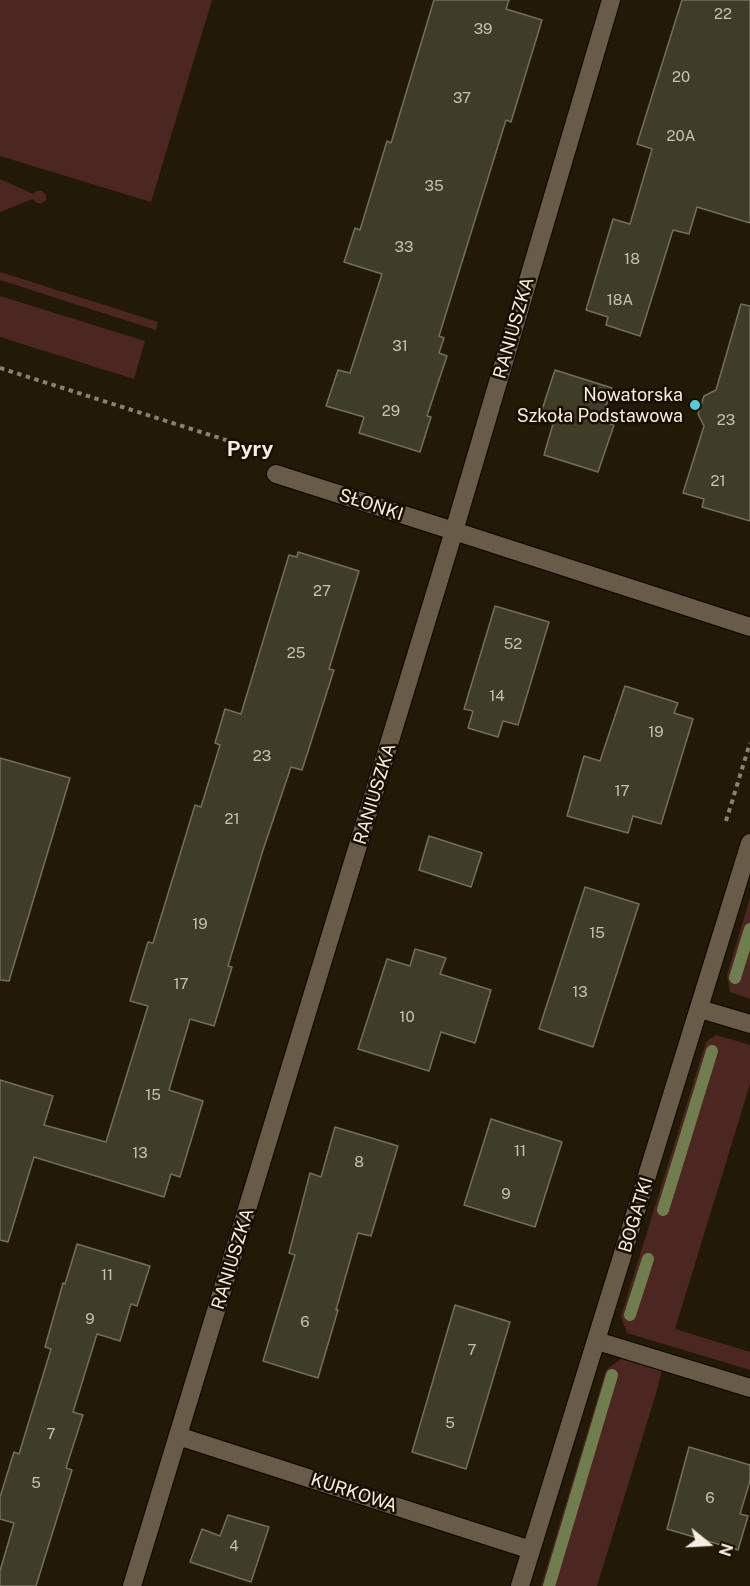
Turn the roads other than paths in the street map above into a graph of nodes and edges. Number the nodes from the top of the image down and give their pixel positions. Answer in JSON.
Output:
{"nodes":[{"id":1,"x":611,"y":0,"type":"edge"},
{"id":2,"x":276,"y":474,"type":"road end"},
{"id":3,"x":454,"y":531,"type":"junction"},
{"id":4,"x":750,"y":627,"type":"edge"},
{"id":5,"x":750,"y":843,"type":"edge"},
{"id":6,"x":700,"y":1009,"type":"junction"},
{"id":7,"x":750,"y":1024,"type":"edge"},
{"id":8,"x":597,"y":1341,"type":"junction"},
{"id":9,"x":750,"y":1388,"type":"edge"},
{"id":10,"x":178,"y":1436,"type":"junction"},
{"id":11,"x":531,"y":1550,"type":"junction"},
{"id":12,"x":132,"y":1586,"type":"edge"},
{"id":13,"x":520,"y":1586,"type":"edge"}],
"edges":[{"from":1,"to":3,"type":"street","name":"RANIUSZKA"},
{"from":2,"to":3,"type":"street","name":"SŁONKI"},
{"from":3,"to":4,"type":"street","name":"SŁONKI"},
{"from":3,"to":10,"type":"street","name":"RANIUSZKA"},
{"from":5,"to":6,"type":"street","name":"BOGATKI"},
{"from":6,"to":7,"type":"street"},
{"from":6,"to":8,"type":"street","name":"BOGATKI"},
{"from":8,"to":9,"type":"street"},
{"from":8,"to":11,"type":"street","name":"BOGATKI"},
{"from":10,"to":11,"type":"street","name":"KURKOWA"},
{"from":10,"to":12,"type":"street","name":"RANIUSZKA"},
{"from":11,"to":13,"type":"street","name":"BOGATKI"}]}
